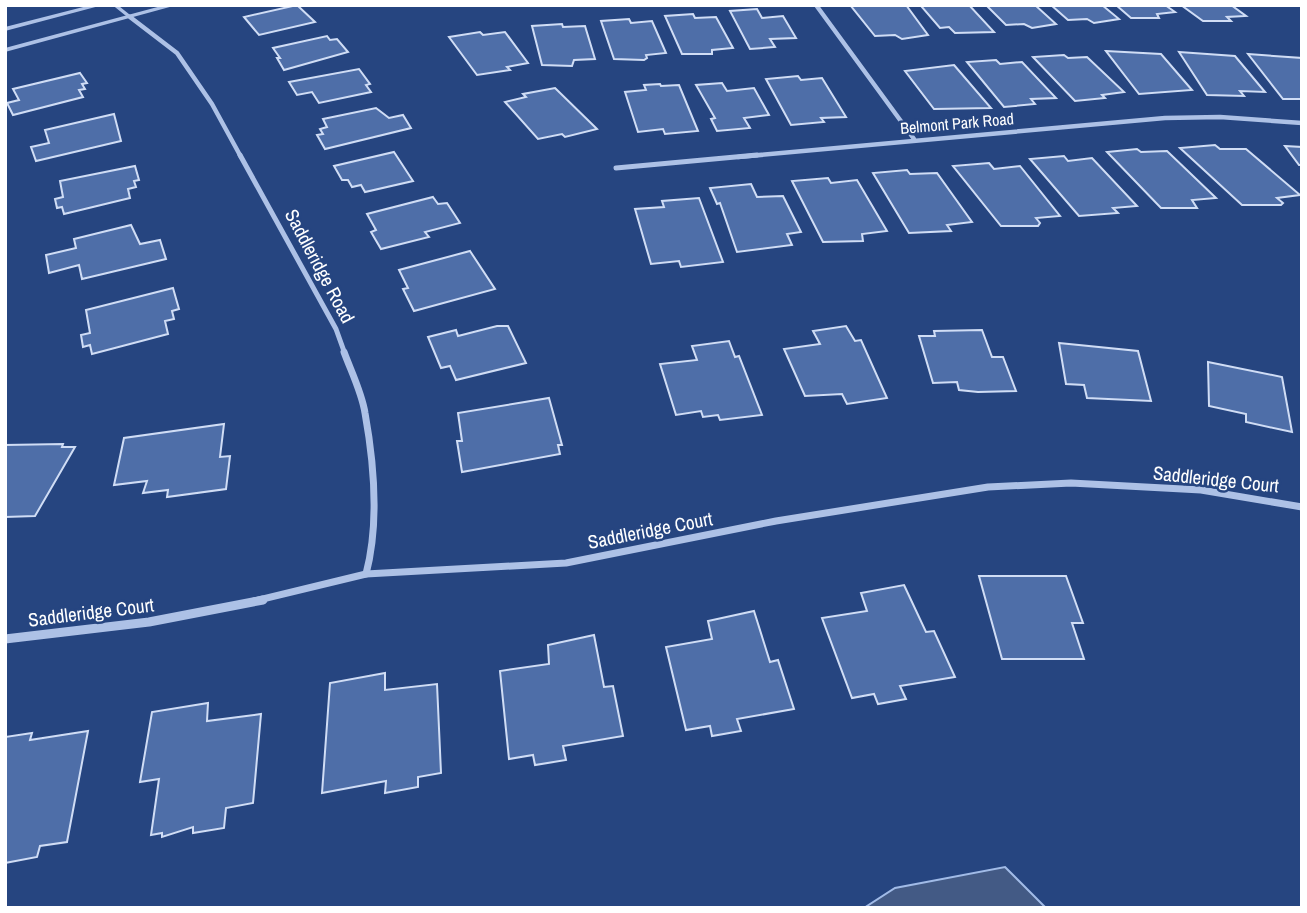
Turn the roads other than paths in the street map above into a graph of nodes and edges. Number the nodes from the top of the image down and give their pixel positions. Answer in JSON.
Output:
{"nodes":[{"id":1,"x":100,"y":5,"type":"edge"},
{"id":2,"x":115,"y":5,"type":"edge"},
{"id":3,"x":173,"y":5,"type":"edge"},
{"id":4,"x":816,"y":5,"type":"edge"},
{"id":5,"x":130,"y":17,"type":"junction"},
{"id":6,"x":5,"y":29,"type":"edge"},
{"id":7,"x":5,"y":50,"type":"edge"},
{"id":8,"x":1302,"y":123,"type":"edge"},
{"id":9,"x":914,"y":139,"type":"junction"},
{"id":10,"x":616,"y":168,"type":"dead end"},
{"id":11,"x":1302,"y":506,"type":"edge"},
{"id":12,"x":366,"y":574,"type":"junction"},
{"id":13,"x":5,"y":639,"type":"edge"}],
"edges":[{"from":1,"to":6,"type":"street"},
{"from":2,"to":5,"type":"lane"},
{"from":3,"to":5,"type":"street"},
{"from":4,"to":9,"type":"street"},
{"from":5,"to":7,"type":"street"},
{"from":5,"to":12,"type":"street","name":"Saddleridge Road"},
{"from":8,"to":9,"type":"street","name":"Belmont Park Road"},
{"from":9,"to":10,"type":"street","name":"Belmont Park Road"},
{"from":11,"to":12,"type":"street","name":"Saddleridge Court"},
{"from":12,"to":13,"type":"street","name":"Saddleridge Court"}]}
